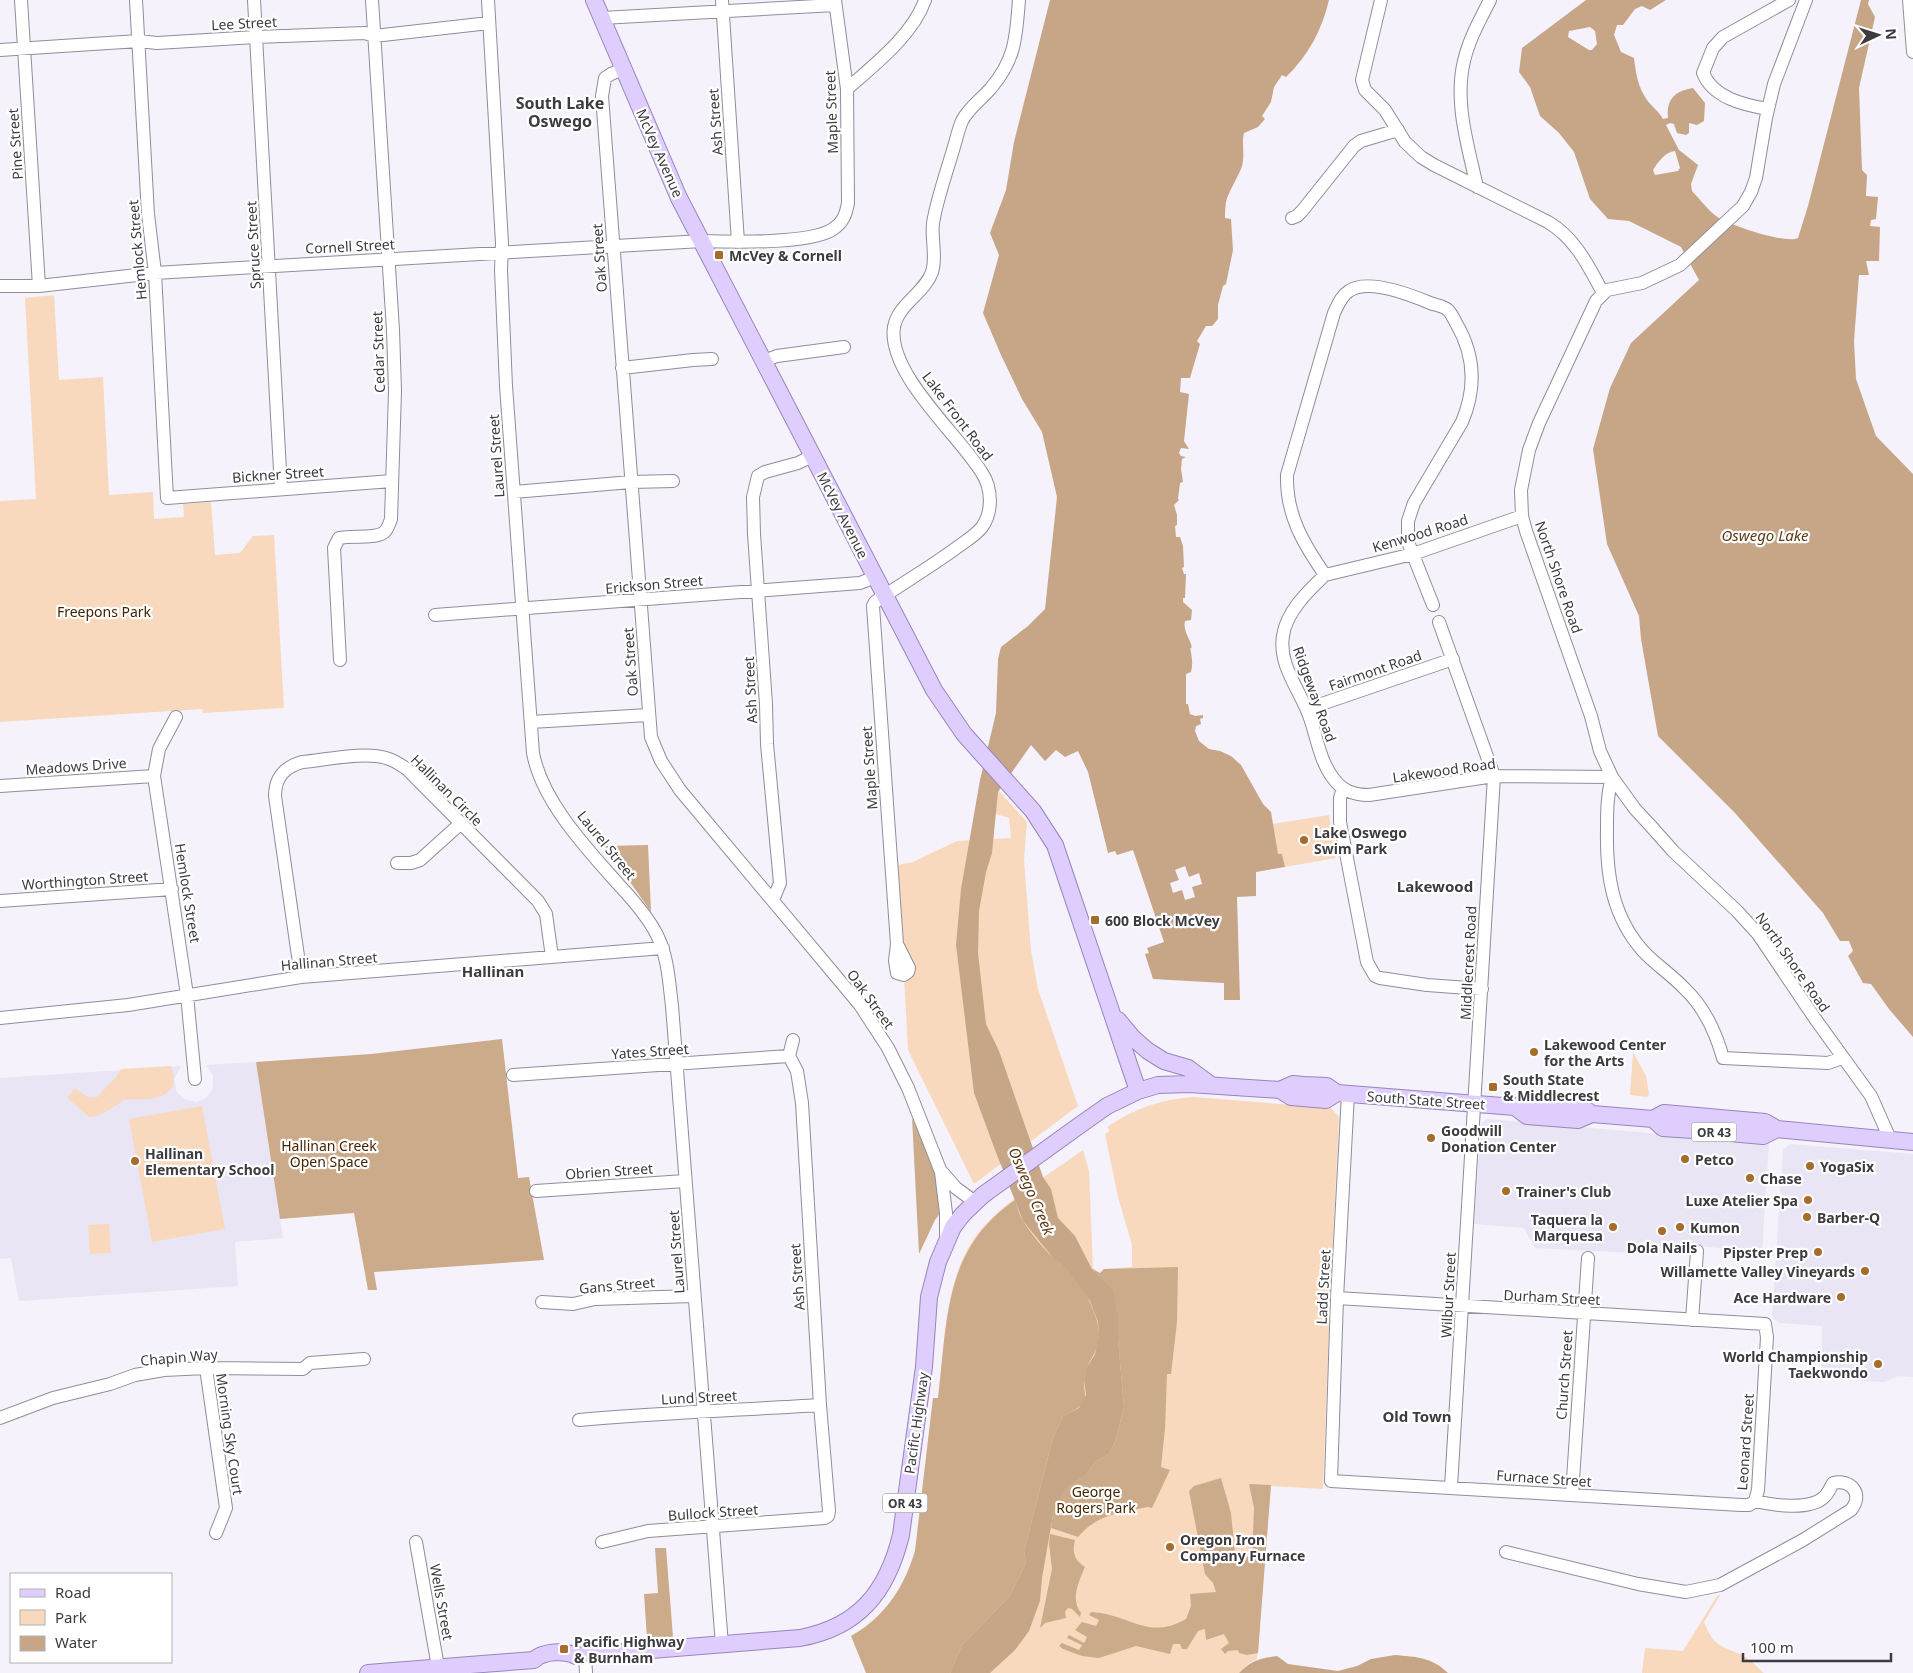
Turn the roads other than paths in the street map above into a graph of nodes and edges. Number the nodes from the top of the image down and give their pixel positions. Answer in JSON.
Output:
{"nodes":[{"id":1,"x":21,"y":0,"type":"edge"},
{"id":2,"x":136,"y":0,"type":"edge"},
{"id":3,"x":254,"y":0,"type":"edge"},
{"id":4,"x":372,"y":0,"type":"edge"},
{"id":5,"x":488,"y":0,"type":"edge"},
{"id":6,"x":594,"y":0,"type":"edge"},
{"id":7,"x":926,"y":0,"type":"edge"},
{"id":8,"x":1019,"y":0,"type":"edge"},
{"id":9,"x":1381,"y":0,"type":"edge"},
{"id":10,"x":1490,"y":0,"type":"edge"},
{"id":11,"x":1789,"y":0,"type":"edge"},
{"id":12,"x":1806,"y":0,"type":"edge"},
{"id":13,"x":1909,"y":0,"type":"edge"},
{"id":14,"x":835,"y":3,"type":"edge"},
{"id":15,"x":723,"y":5,"type":"edge"},
{"id":16,"x":602,"y":18,"type":"junction"},
{"id":17,"x":489,"y":23,"type":"junction"},
{"id":18,"x":374,"y":36,"type":"junction"},
{"id":19,"x":256,"y":37,"type":"junction"},
{"id":20,"x":138,"y":42,"type":"junction"},
{"id":21,"x":25,"y":48,"type":"junction"},
{"id":22,"x":0,"y":50,"type":"edge"},
{"id":23,"x":1913,"y":52,"type":"edge"},
{"id":24,"x":623,"y":69,"type":"junction"},
{"id":25,"x":847,"y":89,"type":"junction"},
{"id":26,"x":1768,"y":109,"type":"junction"},
{"id":27,"x":1398,"y":130,"type":"junction"},
{"id":28,"x":1477,"y":187,"type":"junction"},
{"id":29,"x":1292,"y":218,"type":"dead end"},
{"id":30,"x":841,"y":222,"type":"joint"},
{"id":31,"x":702,"y":242,"type":"junction"},
{"id":32,"x":738,"y":242,"type":"junction"},
{"id":33,"x":613,"y":247,"type":"junction"},
{"id":34,"x":501,"y":254,"type":"junction"},
{"id":35,"x":388,"y":259,"type":"junction"},
{"id":36,"x":268,"y":266,"type":"junction"},
{"id":37,"x":154,"y":273,"type":"junction"},
{"id":38,"x":0,"y":286,"type":"edge"},
{"id":39,"x":39,"y":286,"type":"junction"},
{"id":40,"x":1603,"y":293,"type":"junction"},
{"id":41,"x":844,"y":347,"type":"dead end"},
{"id":42,"x":712,"y":360,"type":"dead end"},
{"id":43,"x":764,"y":360,"type":"junction"},
{"id":44,"x":622,"y":368,"type":"junction"},
{"id":45,"x":812,"y":456,"type":"junction"},
{"id":46,"x":392,"y":481,"type":"junction"},
{"id":47,"x":673,"y":481,"type":"dead end"},
{"id":48,"x":631,"y":482,"type":"junction"},
{"id":49,"x":281,"y":488,"type":"junction"},
{"id":50,"x":514,"y":492,"type":"junction"},
{"id":51,"x":167,"y":498,"type":"joint"},
{"id":52,"x":1522,"y":516,"type":"junction"},
{"id":53,"x":1413,"y":554,"type":"junction"},
{"id":54,"x":1325,"y":575,"type":"junction"},
{"id":55,"x":875,"y":578,"type":"junction"},
{"id":56,"x":758,"y":590,"type":"junction"},
{"id":57,"x":885,"y":595,"type":"junction"},
{"id":58,"x":640,"y":600,"type":"junction"},
{"id":59,"x":1433,"y":605,"type":"dead end"},
{"id":60,"x":524,"y":609,"type":"junction"},
{"id":61,"x":435,"y":615,"type":"dead end"},
{"id":62,"x":1439,"y":622,"type":"dead end"},
{"id":63,"x":1453,"y":658,"type":"junction"},
{"id":64,"x":340,"y":660,"type":"dead end"},
{"id":65,"x":1307,"y":709,"type":"junction"},
{"id":66,"x":648,"y":715,"type":"junction"},
{"id":67,"x":176,"y":717,"type":"dead end"},
{"id":68,"x":531,"y":722,"type":"junction"},
{"id":69,"x":154,"y":776,"type":"junction"},
{"id":70,"x":1494,"y":776,"type":"junction"},
{"id":71,"x":1612,"y":777,"type":"junction"},
{"id":72,"x":0,"y":786,"type":"edge"},
{"id":73,"x":1343,"y":788,"type":"junction"},
{"id":74,"x":460,"y":824,"type":"junction"},
{"id":75,"x":397,"y":863,"type":"dead end"},
{"id":76,"x":172,"y":889,"type":"junction"},
{"id":77,"x":773,"y":900,"type":"junction"},
{"id":78,"x":0,"y":901,"type":"edge"},
{"id":79,"x":897,"y":944,"type":"dead end"},
{"id":80,"x":663,"y":948,"type":"junction"},
{"id":81,"x":552,"y":958,"type":"junction"},
{"id":82,"x":301,"y":977,"type":"junction"},
{"id":83,"x":1482,"y":989,"type":"junction"},
{"id":84,"x":187,"y":995,"type":"junction"},
{"id":85,"x":1112,"y":1012,"type":"junction"},
{"id":86,"x":0,"y":1018,"type":"edge"},
{"id":87,"x":793,"y":1040,"type":"dead end"},
{"id":88,"x":789,"y":1056,"type":"junction"},
{"id":89,"x":1842,"y":1058,"type":"junction"},
{"id":90,"x":676,"y":1064,"type":"junction"},
{"id":91,"x":514,"y":1075,"type":"dead end"},
{"id":92,"x":195,"y":1079,"type":"dead end"},
{"id":93,"x":1211,"y":1085,"type":"junction"},
{"id":94,"x":1138,"y":1091,"type":"junction"},
{"id":95,"x":1342,"y":1094,"type":"junction"},
{"id":96,"x":1474,"y":1104,"type":"junction"},
{"id":97,"x":1890,"y":1140,"type":"junction"},
{"id":98,"x":1913,"y":1142,"type":"edge"},
{"id":99,"x":942,"y":1172,"type":"junction"},
{"id":100,"x":685,"y":1181,"type":"junction"},
{"id":101,"x":536,"y":1191,"type":"dead end"},
{"id":102,"x":979,"y":1199,"type":"junction"},
{"id":103,"x":946,"y":1242,"type":"junction"},
{"id":104,"x":1697,"y":1251,"type":"dead end"},
{"id":105,"x":1588,"y":1258,"type":"dead end"},
{"id":106,"x":694,"y":1296,"type":"junction"},
{"id":107,"x":1338,"y":1298,"type":"junction"},
{"id":108,"x":542,"y":1302,"type":"dead end"},
{"id":109,"x":1463,"y":1306,"type":"junction"},
{"id":110,"x":1583,"y":1313,"type":"junction"},
{"id":111,"x":1692,"y":1320,"type":"junction"},
{"id":112,"x":1765,"y":1324,"type":"joint"},
{"id":113,"x":364,"y":1359,"type":"dead end"},
{"id":114,"x":206,"y":1368,"type":"junction"},
{"id":115,"x":820,"y":1405,"type":"junction"},
{"id":116,"x":704,"y":1413,"type":"junction"},
{"id":117,"x":0,"y":1418,"type":"edge"},
{"id":118,"x":579,"y":1420,"type":"dead end"},
{"id":119,"x":1331,"y":1482,"type":"joint"},
{"id":120,"x":1451,"y":1487,"type":"junction"},
{"id":121,"x":1572,"y":1494,"type":"junction"},
{"id":122,"x":1755,"y":1501,"type":"junction"},
{"id":123,"x":828,"y":1516,"type":"joint"},
{"id":124,"x":713,"y":1527,"type":"junction"},
{"id":125,"x":216,"y":1533,"type":"dead end"},
{"id":126,"x":416,"y":1542,"type":"dead end"},
{"id":127,"x":602,"y":1542,"type":"dead end"},
{"id":128,"x":1506,"y":1552,"type":"dead end"},
{"id":129,"x":722,"y":1645,"type":"junction"},
{"id":130,"x":580,"y":1656,"type":"junction"},
{"id":131,"x":438,"y":1668,"type":"junction"},
{"id":132,"x":368,"y":1673,"type":"edge"},
{"id":133,"x":586,"y":1673,"type":"edge"}],
"edges":[{"from":1,"to":21,"type":"street","name":"Pine Street"},
{"from":2,"to":20,"type":"street","name":"Hemlock Street"},
{"from":3,"to":19,"type":"street","name":"Spruce Street"},
{"from":4,"to":18,"type":"street","name":"Cedar Street"},
{"from":5,"to":17,"type":"street","name":"Laurel Street"},
{"from":6,"to":16,"type":"main road","name":"McVey Avenue"},
{"from":7,"to":25,"type":"street"},
{"from":8,"to":57,"type":"street","name":"Lake Front Road"},
{"from":9,"to":27,"type":"street"},
{"from":10,"to":28,"type":"street"},
{"from":11,"to":26,"type":"street"},
{"from":12,"to":26,"type":"street"},
{"from":13,"to":23,"type":"street"},
{"from":14,"to":15,"type":"street"},
{"from":14,"to":25,"type":"street","name":"Maple Street"},
{"from":15,"to":16,"type":"street"},
{"from":15,"to":32,"type":"street","name":"Ash Street"},
{"from":16,"to":24,"type":"main road","name":"McVey Avenue"},
{"from":17,"to":18,"type":"street","name":"Lee Street"},
{"from":17,"to":34,"type":"street","name":"Laurel Street"},
{"from":18,"to":19,"type":"street","name":"Lee Street"},
{"from":18,"to":35,"type":"street","name":"Cedar Street"},
{"from":19,"to":20,"type":"street","name":"Lee Street"},
{"from":19,"to":36,"type":"street","name":"Spruce Street"},
{"from":20,"to":21,"type":"street","name":"Lee Street"},
{"from":20,"to":37,"type":"street","name":"Hemlock Street"},
{"from":21,"to":22,"type":"street","name":"Lee Street"},
{"from":21,"to":39,"type":"street","name":"Pine Street"},
{"from":24,"to":31,"type":"main road","name":"McVey Avenue"},
{"from":24,"to":33,"type":"street","name":"Oak Street"},
{"from":25,"to":30,"type":"street","name":"Maple Street"},
{"from":26,"to":40,"type":"street"},
{"from":27,"to":28,"type":"street"},
{"from":27,"to":29,"type":"street"},
{"from":28,"to":40,"type":"street"},
{"from":30,"to":32,"type":"street","name":"Cornell Street"},
{"from":31,"to":32,"type":"street","name":"Cornell Street"},
{"from":31,"to":33,"type":"street","name":"Cornell Street"},
{"from":31,"to":43,"type":"main road","name":"McVey Avenue"},
{"from":33,"to":34,"type":"street","name":"Cornell Street"},
{"from":33,"to":44,"type":"street","name":"Oak Street"},
{"from":34,"to":35,"type":"street","name":"Cornell Street"},
{"from":34,"to":50,"type":"street","name":"Laurel Street"},
{"from":35,"to":36,"type":"street","name":"Cornell Street"},
{"from":35,"to":46,"type":"street","name":"Cedar Street"},
{"from":36,"to":37,"type":"street","name":"Cornell Street"},
{"from":36,"to":49,"type":"street","name":"Spruce Street"},
{"from":37,"to":39,"type":"street","name":"Cornell Street"},
{"from":37,"to":51,"type":"street","name":"Hemlock Street"},
{"from":38,"to":39,"type":"street","name":"Cornell Street"},
{"from":40,"to":52,"type":"street","name":"North Shore Road"},
{"from":41,"to":43,"type":"street"},
{"from":42,"to":44,"type":"street"},
{"from":43,"to":45,"type":"main road","name":"McVey Avenue"},
{"from":44,"to":48,"type":"street","name":"Oak Street"},
{"from":45,"to":55,"type":"main road","name":"McVey Avenue"},
{"from":45,"to":56,"type":"street","name":"Ash Street"},
{"from":46,"to":49,"type":"street","name":"Bickner Street"},
{"from":46,"to":64,"type":"street","name":"Cedar Street"},
{"from":47,"to":48,"type":"street"},
{"from":48,"to":50,"type":"street"},
{"from":48,"to":58,"type":"street","name":"Oak Street"},
{"from":49,"to":51,"type":"street","name":"Bickner Street"},
{"from":50,"to":60,"type":"street","name":"Laurel Street"},
{"from":52,"to":53,"type":"street","name":"Kenwood Road"},
{"from":52,"to":71,"type":"street","name":"North Shore Road"},
{"from":53,"to":54,"type":"street","name":"Kenwood Road"},
{"from":53,"to":54,"type":"street"},
{"from":53,"to":59,"type":"street"},
{"from":54,"to":65,"type":"street","name":"Ridgeway Road"},
{"from":55,"to":56,"type":"street","name":"Erickson Street"},
{"from":55,"to":57,"type":"main road","name":"McVey Avenue"},
{"from":56,"to":58,"type":"street","name":"Erickson Street"},
{"from":56,"to":77,"type":"street","name":"Ash Street"},
{"from":57,"to":79,"type":"street","name":"Maple Street"},
{"from":57,"to":85,"type":"main road","name":"McVey Avenue"},
{"from":58,"to":60,"type":"street","name":"Erickson Street"},
{"from":58,"to":66,"type":"street","name":"Oak Street"},
{"from":60,"to":61,"type":"street","name":"Erickson Street"},
{"from":60,"to":68,"type":"street","name":"Laurel Street"},
{"from":62,"to":63,"type":"street","name":"Middlecrest Road"},
{"from":63,"to":65,"type":"street","name":"Fairmont Road"},
{"from":63,"to":70,"type":"street","name":"Middlecrest Road"},
{"from":65,"to":73,"type":"street","name":"Ridgeway Road"},
{"from":66,"to":68,"type":"street"},
{"from":66,"to":77,"type":"street","name":"Oak Street"},
{"from":67,"to":69,"type":"street","name":"Hemlock Street"},
{"from":68,"to":80,"type":"street","name":"Laurel Street"},
{"from":69,"to":72,"type":"street","name":"Meadows Drive"},
{"from":69,"to":76,"type":"street","name":"Hemlock Street"},
{"from":70,"to":71,"type":"street","name":"Lakewood Road"},
{"from":70,"to":73,"type":"street","name":"Lakewood Road"},
{"from":70,"to":83,"type":"street","name":"Middlecrest Road"},
{"from":71,"to":89,"type":"street","name":"North Shore Road"},
{"from":71,"to":89,"type":"street"},
{"from":73,"to":83,"type":"street"},
{"from":74,"to":75,"type":"street"},
{"from":74,"to":81,"type":"street","name":"Hallinan Circle"},
{"from":74,"to":82,"type":"street","name":"Hallinan Circle"},
{"from":76,"to":78,"type":"street","name":"Worthington Street"},
{"from":76,"to":84,"type":"street","name":"Hemlock Street"},
{"from":77,"to":99,"type":"street","name":"Oak Street"},
{"from":80,"to":81,"type":"street","name":"Hallinan Street"},
{"from":80,"to":90,"type":"street","name":"Laurel Street"},
{"from":81,"to":82,"type":"street","name":"Hallinan Street"},
{"from":82,"to":84,"type":"street","name":"Hallinan Street"},
{"from":83,"to":96,"type":"street","name":"Middlecrest Road"},
{"from":84,"to":86,"type":"street","name":"Hallinan Street"},
{"from":84,"to":92,"type":"street","name":"Hemlock Street"},
{"from":85,"to":93,"type":"main road","name":"McVey Avenue"},
{"from":85,"to":94,"type":"main road","name":"McVey Avenue"},
{"from":87,"to":88,"type":"street"},
{"from":88,"to":90,"type":"street","name":"Yates Street"},
{"from":88,"to":115,"type":"street","name":"Ash Street"},
{"from":89,"to":97,"type":"street","name":"North Shore Road"},
{"from":90,"to":91,"type":"street","name":"Yates Street"},
{"from":90,"to":100,"type":"street","name":"Laurel Street"},
{"from":93,"to":94,"type":"main road","name":"South State Street","number":"OR 43"},
{"from":93,"to":95,"type":"main road","name":"South State Street","number":"OR 43"},
{"from":94,"to":102,"type":"main road","name":"Pacific Highway","number":"OR 43"},
{"from":95,"to":96,"type":"main road","name":"South State Street","number":"OR 43"},
{"from":95,"to":107,"type":"street","name":"Ladd Street"},
{"from":96,"to":97,"type":"main road","name":"South State Street","number":"OR 43"},
{"from":96,"to":109,"type":"street","name":"Wilbur Street"},
{"from":97,"to":98,"type":"main road","number":"OR 43"},
{"from":99,"to":102,"type":"street","name":"Oak Street"},
{"from":99,"to":103,"type":"street","name":"Oak Street"},
{"from":100,"to":101,"type":"street","name":"Obrien Street"},
{"from":100,"to":106,"type":"street","name":"Laurel Street"},
{"from":102,"to":103,"type":"main road","name":"Pacific Highway","number":"OR 43"},
{"from":103,"to":129,"type":"main road","name":"Pacific Highway","number":"OR 43"},
{"from":104,"to":111,"type":"street"},
{"from":105,"to":110,"type":"street","name":"Church Street"},
{"from":106,"to":108,"type":"street","name":"Gans Street"},
{"from":106,"to":116,"type":"street","name":"Laurel Street"},
{"from":107,"to":109,"type":"street","name":"Durham Street"},
{"from":107,"to":119,"type":"street","name":"Ladd Street"},
{"from":109,"to":110,"type":"street","name":"Durham Street"},
{"from":109,"to":120,"type":"street","name":"Wilbur Street"},
{"from":110,"to":111,"type":"street","name":"Durham Street"},
{"from":110,"to":121,"type":"street","name":"Church Street"},
{"from":111,"to":112,"type":"street","name":"Durham Street"},
{"from":112,"to":122,"type":"street","name":"Leonard Street"},
{"from":113,"to":114,"type":"street","name":"Chapin Way"},
{"from":114,"to":117,"type":"street","name":"Chapin Way"},
{"from":114,"to":125,"type":"street","name":"Morning Sky Court"},
{"from":115,"to":116,"type":"street","name":"Lund Street"},
{"from":115,"to":123,"type":"street","name":"Ash Street"},
{"from":116,"to":118,"type":"street","name":"Lund Street"},
{"from":116,"to":124,"type":"street","name":"Laurel Street"},
{"from":119,"to":120,"type":"street","name":"Furnace Street"},
{"from":120,"to":121,"type":"street","name":"Furnace Street"},
{"from":121,"to":122,"type":"street","name":"Furnace Street"},
{"from":122,"to":128,"type":"street","name":"Furnace Street"},
{"from":123,"to":124,"type":"street","name":"Bullock Street"},
{"from":124,"to":127,"type":"street","name":"Bullock Street"},
{"from":124,"to":129,"type":"street","name":"Laurel Street"},
{"from":126,"to":131,"type":"street","name":"Wells Street"},
{"from":129,"to":130,"type":"main road","name":"Pacific Highway","number":"OR 43"},
{"from":130,"to":131,"type":"main road","name":"Pacific Highway","number":"OR 43"},
{"from":130,"to":133,"type":"street"},
{"from":131,"to":132,"type":"main road","name":"Pacific Highway","number":"OR 43"}]}
